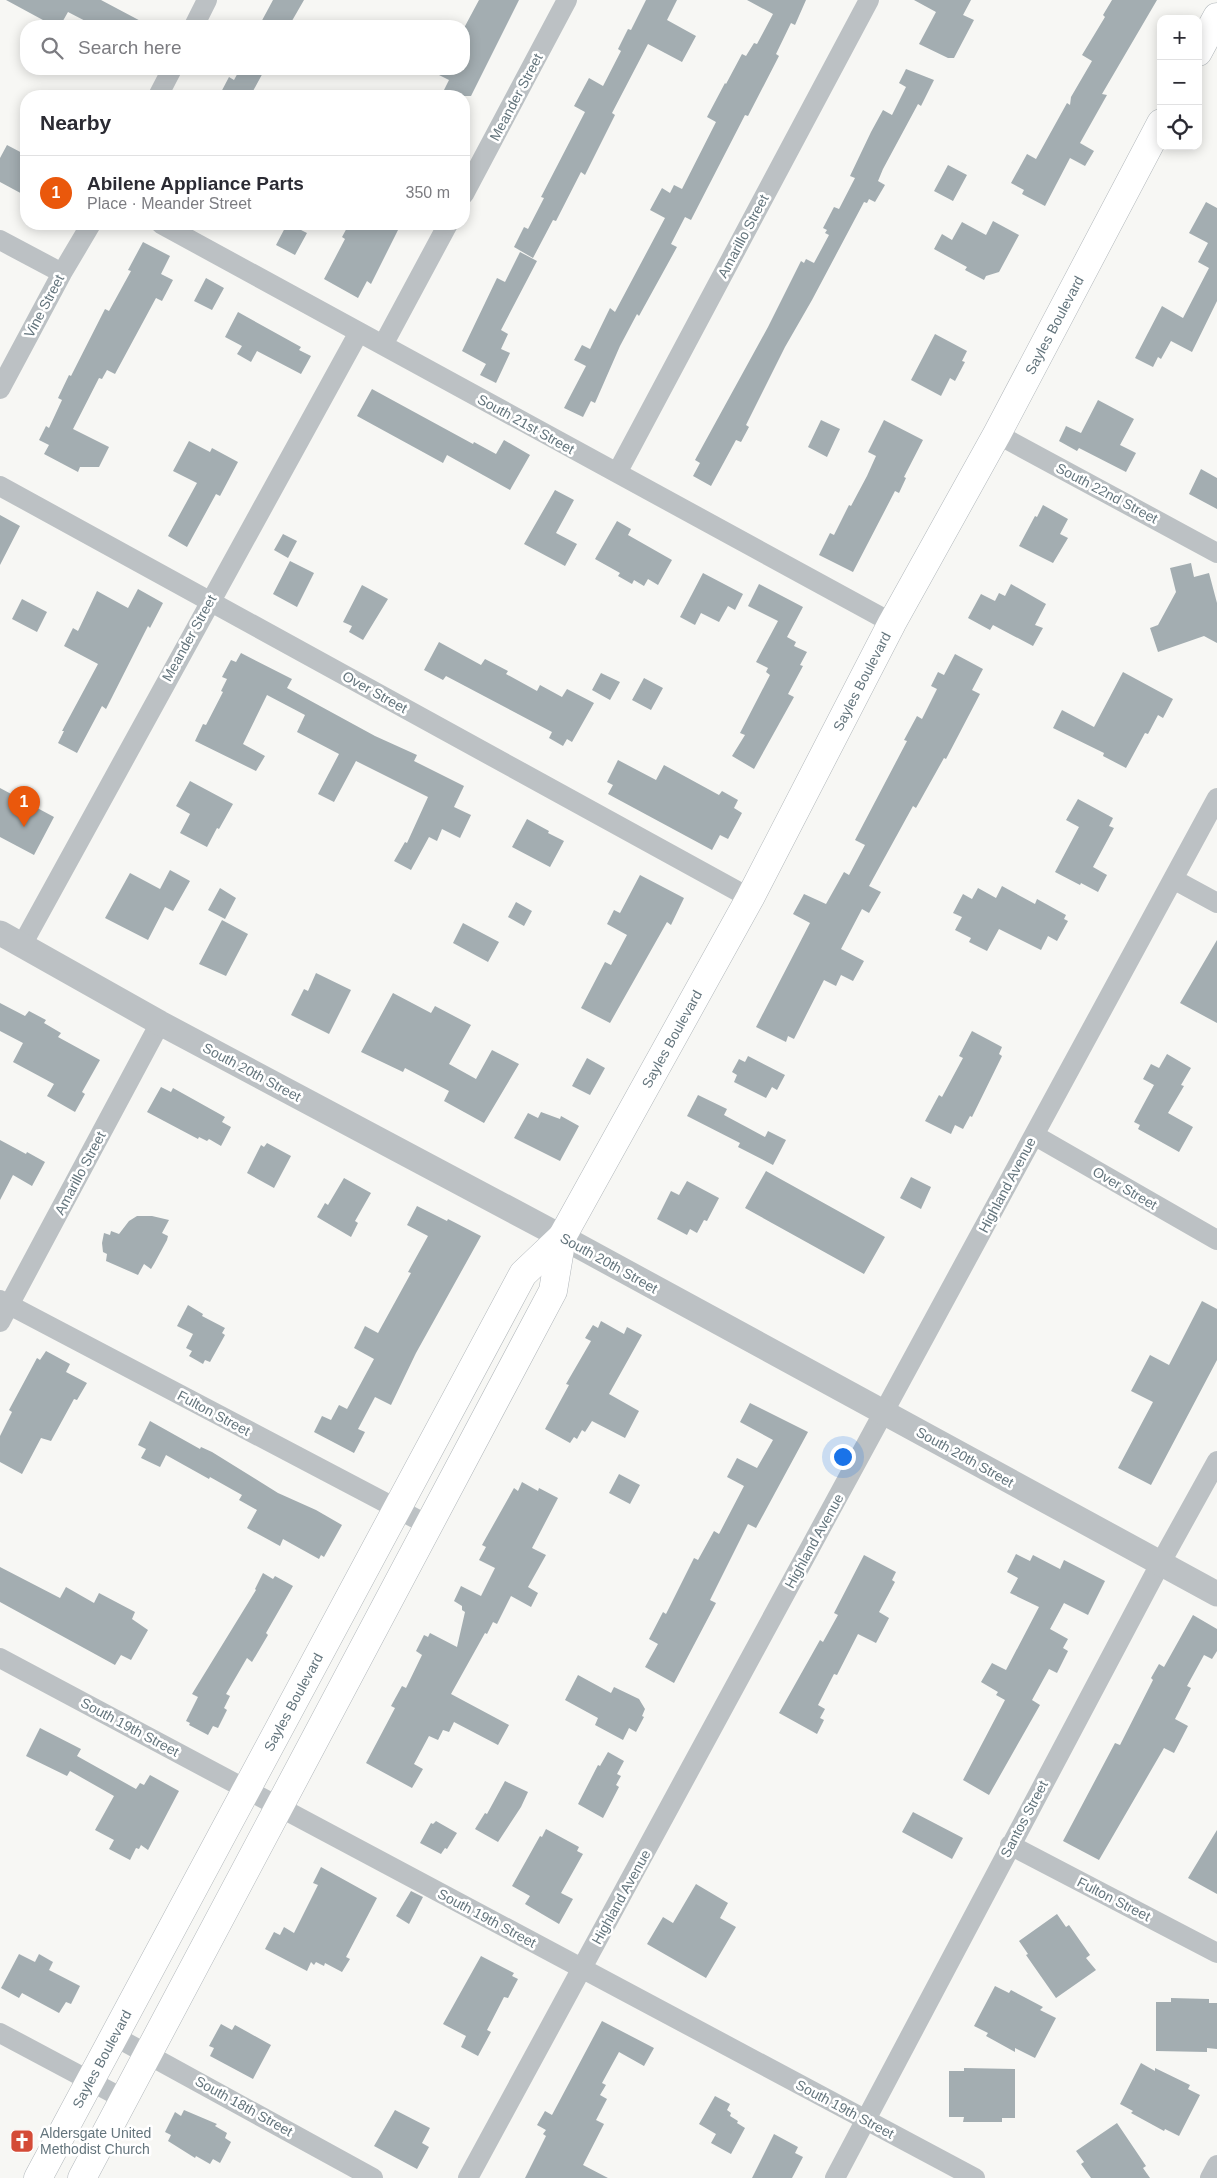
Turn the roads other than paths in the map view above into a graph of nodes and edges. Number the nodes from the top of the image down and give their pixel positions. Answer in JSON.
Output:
{"nodes":[{"id":1,"x":567,"y":0,"type":"edge"},
{"id":2,"x":869,"y":0,"type":"edge"},
{"id":3,"x":205,"y":1,"type":"edge"},
{"id":4,"x":1217,"y":17,"type":"edge"},
{"id":5,"x":197,"y":20,"type":"edge"},
{"id":6,"x":1202,"y":45,"type":"edge"},
{"id":7,"x":169,"y":75,"type":"edge"},
{"id":8,"x":161,"y":90,"type":"edge"},
{"id":9,"x":1157,"y":131,"type":"edge"},
{"id":10,"x":470,"y":183,"type":"edge"},
{"id":11,"x":87,"y":230,"type":"edge"},
{"id":12,"x":172,"y":230,"type":"edge"},
{"id":13,"x":445,"y":230,"type":"edge"},
{"id":14,"x":0,"y":240,"type":"edge"},
{"id":15,"x":62,"y":273,"type":"junction"},
{"id":16,"x":359,"y":332,"type":"junction"},
{"id":17,"x":383,"y":345,"type":"junction"},
{"id":18,"x":0,"y":389,"type":"edge"},
{"id":19,"x":997,"y":434,"type":"junction"},
{"id":20,"x":617,"y":473,"type":"junction"},
{"id":21,"x":0,"y":486,"type":"edge"},
{"id":22,"x":1217,"y":553,"type":"edge"},
{"id":23,"x":210,"y":601,"type":"junction"},
{"id":24,"x":892,"y":623,"type":"junction"},
{"id":25,"x":1217,"y":798,"type":"edge"},
{"id":26,"x":1173,"y":879,"type":"junction"},
{"id":27,"x":750,"y":898,"type":"junction"},
{"id":28,"x":1217,"y":903,"type":"edge"},
{"id":29,"x":0,"y":934,"type":"edge"},
{"id":30,"x":22,"y":946,"type":"junction"},
{"id":31,"x":160,"y":1023,"type":"junction"},
{"id":32,"x":1034,"y":1135,"type":"junction"},
{"id":33,"x":562,"y":1237,"type":"junction"},
{"id":34,"x":1217,"y":1240,"type":"edge"},
{"id":35,"x":3,"y":1309,"type":"edge"},
{"id":36,"x":884,"y":1412,"type":"junction"},
{"id":37,"x":1217,"y":1461,"type":"edge"},
{"id":38,"x":397,"y":1509,"type":"junction"},
{"id":39,"x":428,"y":1525,"type":"junction"},
{"id":40,"x":1160,"y":1564,"type":"junction"},
{"id":41,"x":1217,"y":1594,"type":"edge"},
{"id":42,"x":0,"y":1658,"type":"edge"},
{"id":43,"x":246,"y":1789,"type":"junction"},
{"id":44,"x":279,"y":1806,"type":"junction"},
{"id":45,"x":1010,"y":1845,"type":"junction"},
{"id":46,"x":1217,"y":1953,"type":"edge"},
{"id":47,"x":582,"y":1968,"type":"junction"},
{"id":48,"x":0,"y":2033,"type":"edge"},
{"id":49,"x":114,"y":2036,"type":"junction"},
{"id":50,"x":148,"y":2053,"type":"junction"},
{"id":51,"x":90,"y":2081,"type":"junction"},
{"id":52,"x":124,"y":2099,"type":"junction"},
{"id":53,"x":866,"y":2120,"type":"junction"},
{"id":54,"x":1217,"y":2165,"type":"edge"},
{"id":55,"x":38,"y":2178,"type":"edge"},
{"id":56,"x":82,"y":2178,"type":"edge"},
{"id":57,"x":373,"y":2178,"type":"edge"},
{"id":58,"x":468,"y":2178,"type":"edge"},
{"id":59,"x":835,"y":2178,"type":"edge"},
{"id":60,"x":974,"y":2178,"type":"edge"},
{"id":61,"x":1210,"y":2178,"type":"edge"}],
"edges":[{"from":1,"to":10,"type":"street","name":"Meander Street"},
{"from":2,"to":20,"type":"street","name":"Amarillo Street"},
{"from":3,"to":5,"type":"street"},
{"from":4,"to":6,"type":"main road"},
{"from":7,"to":8,"type":"street"},
{"from":9,"to":19,"type":"main road","name":"Sayles Boulevard"},
{"from":11,"to":15,"type":"street","name":"Vine Street"},
{"from":12,"to":16,"type":"street","name":"South 21st Street"},
{"from":13,"to":17,"type":"street"},
{"from":14,"to":15,"type":"street"},
{"from":15,"to":18,"type":"street","name":"Vine Street"},
{"from":16,"to":17,"type":"street","name":"South 21st Street"},
{"from":16,"to":23,"type":"street","name":"Meander Street"},
{"from":17,"to":20,"type":"street","name":"South 21st Street"},
{"from":19,"to":22,"type":"street","name":"South 22nd Street"},
{"from":19,"to":24,"type":"main road","name":"Sayles Boulevard"},
{"from":20,"to":24,"type":"street","name":"South 21st Street"},
{"from":21,"to":23,"type":"street","name":"Over Street"},
{"from":23,"to":27,"type":"street","name":"Over Street"},
{"from":23,"to":30,"type":"street","name":"Meander Street"},
{"from":24,"to":27,"type":"main road","name":"Sayles Boulevard"},
{"from":25,"to":26,"type":"street","name":"Highland Avenue"},
{"from":26,"to":28,"type":"street"},
{"from":26,"to":32,"type":"street","name":"Highland Avenue"},
{"from":27,"to":33,"type":"main road","name":"Sayles Boulevard"},
{"from":29,"to":30,"type":"street","name":"South 20th Street"},
{"from":30,"to":31,"type":"street","name":"South 20th Street"},
{"from":31,"to":33,"type":"street","name":"South 20th Street"},
{"from":31,"to":35,"type":"street","name":"Amarillo Street"},
{"from":32,"to":34,"type":"street","name":"Over Street"},
{"from":32,"to":36,"type":"street","name":"Highland Avenue"},
{"from":33,"to":36,"type":"street","name":"South 20th Street"},
{"from":33,"to":38,"type":"main road","name":"Sayles Boulevard"},
{"from":33,"to":39,"type":"main road","name":"Sayles Boulevard"},
{"from":35,"to":38,"type":"street","name":"Fulton Street"},
{"from":36,"to":40,"type":"street","name":"South 20th Street"},
{"from":36,"to":47,"type":"street","name":"Highland Avenue"},
{"from":37,"to":40,"type":"street","name":"Santos Street"},
{"from":38,"to":39,"type":"street","name":"Fulton Street"},
{"from":38,"to":43,"type":"main road","name":"Sayles Boulevard"},
{"from":39,"to":44,"type":"main road","name":"Sayles Boulevard"},
{"from":40,"to":41,"type":"street","name":"South 20th Street"},
{"from":40,"to":45,"type":"street","name":"Santos Street"},
{"from":42,"to":43,"type":"street","name":"South 19th Street"},
{"from":43,"to":44,"type":"street","name":"South 19th Street"},
{"from":43,"to":49,"type":"main road","name":"Sayles Boulevard"},
{"from":44,"to":47,"type":"street","name":"South 19th Street"},
{"from":44,"to":50,"type":"main road","name":"Sayles Boulevard"},
{"from":45,"to":46,"type":"street","name":"Fulton Street"},
{"from":45,"to":53,"type":"street","name":"Santos Street"},
{"from":47,"to":53,"type":"street","name":"South 19th Street"},
{"from":47,"to":58,"type":"street","name":"Highland Avenue"},
{"from":48,"to":51,"type":"street"},
{"from":49,"to":50,"type":"street","name":"South 18th Street"},
{"from":49,"to":51,"type":"main road","name":"Sayles Boulevard"},
{"from":50,"to":52,"type":"main road","name":"Sayles Boulevard"},
{"from":50,"to":57,"type":"street","name":"South 18th Street"},
{"from":51,"to":52,"type":"street"},
{"from":51,"to":55,"type":"main road","name":"Sayles Boulevard"},
{"from":52,"to":56,"type":"main road","name":"Sayles Boulevard"},
{"from":53,"to":59,"type":"street","name":"Santos Street"},
{"from":53,"to":60,"type":"street","name":"South 19th Street"},
{"from":54,"to":61,"type":"street"}]}
